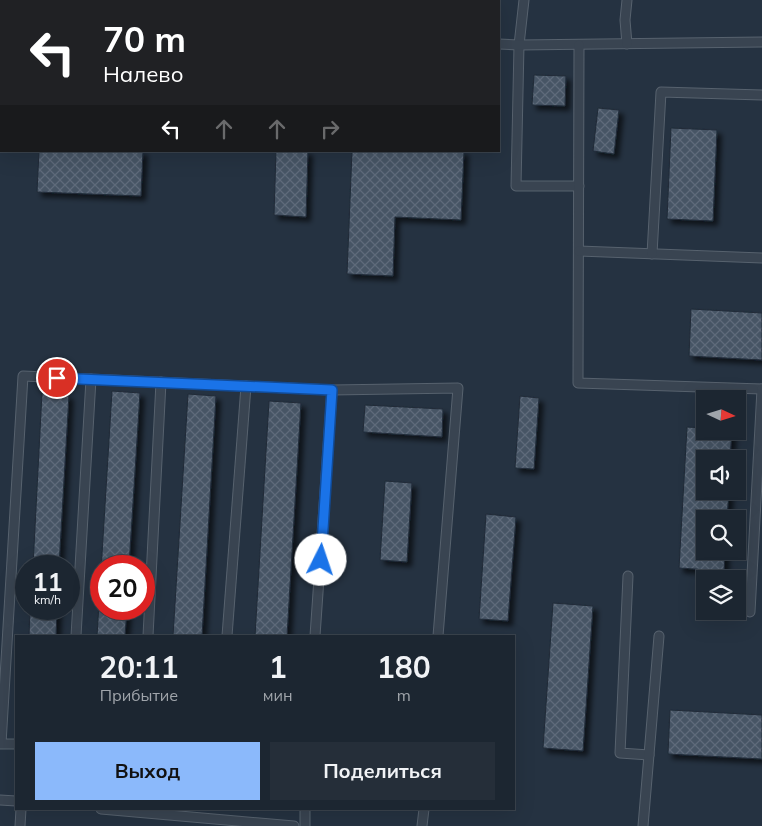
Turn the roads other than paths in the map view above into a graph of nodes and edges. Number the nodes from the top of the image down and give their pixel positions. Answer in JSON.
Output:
{"nodes":[{"id":1,"x":524,"y":0,"type":"edge"},
{"id":2,"x":627,"y":0,"type":"edge"},
{"id":3,"x":762,"y":42,"type":"edge"},
{"id":4,"x":500,"y":44,"type":"edge"},
{"id":5,"x":579,"y":44,"type":"junction"},
{"id":6,"x":627,"y":44,"type":"junction"},
{"id":7,"x":519,"y":45,"type":"junction"},
{"id":8,"x":762,"y":95,"type":"edge"},
{"id":9,"x":579,"y":186,"type":"junction"},
{"id":10,"x":579,"y":252,"type":"junction"},
{"id":11,"x":652,"y":254,"type":"junction"},
{"id":12,"x":762,"y":258,"type":"edge"},
{"id":13,"x":91,"y":379,"type":"junction"},
{"id":14,"x":161,"y":382,"type":"junction"},
{"id":15,"x":246,"y":386,"type":"junction"},
{"id":16,"x":762,"y":389,"type":"edge"},
{"id":17,"x":332,"y":390,"type":"junction"},
{"id":18,"x":628,"y":576,"type":"dead end"},
{"id":19,"x":750,"y":612,"type":"dead end"},
{"id":20,"x":76,"y":635,"type":"edge"},
{"id":21,"x":148,"y":635,"type":"edge"},
{"id":22,"x":227,"y":635,"type":"edge"},
{"id":23,"x":315,"y":635,"type":"edge"},
{"id":24,"x":438,"y":635,"type":"edge"},
{"id":25,"x":659,"y":636,"type":"dead end"},
{"id":26,"x":15,"y":744,"type":"edge"},
{"id":27,"x":649,"y":755,"type":"junction"},
{"id":28,"x":0,"y":800,"type":"edge"},
{"id":29,"x":15,"y":801,"type":"edge"},
{"id":30,"x":22,"y":810,"type":"edge"},
{"id":31,"x":112,"y":810,"type":"edge"},
{"id":32,"x":305,"y":810,"type":"edge"},
{"id":33,"x":424,"y":810,"type":"edge"},
{"id":34,"x":20,"y":826,"type":"edge"},
{"id":35,"x":294,"y":826,"type":"edge"},
{"id":36,"x":305,"y":826,"type":"edge"},
{"id":37,"x":422,"y":826,"type":"edge"},
{"id":38,"x":643,"y":826,"type":"edge"}],
"edges":[{"from":1,"to":7,"type":"lane"},
{"from":2,"to":6,"type":"lane"},
{"from":3,"to":6,"type":"lane"},
{"from":4,"to":7,"type":"lane"},
{"from":5,"to":6,"type":"lane"},
{"from":5,"to":7,"type":"lane"},
{"from":5,"to":9,"type":"lane"},
{"from":7,"to":9,"type":"lane"},
{"from":8,"to":11,"type":"lane"},
{"from":9,"to":10,"type":"lane"},
{"from":10,"to":11,"type":"lane"},
{"from":10,"to":16,"type":"lane"},
{"from":11,"to":12,"type":"lane"},
{"from":13,"to":14,"type":"lane"},
{"from":13,"to":20,"type":"lane"},
{"from":13,"to":26,"type":"lane"},
{"from":14,"to":15,"type":"lane"},
{"from":14,"to":21,"type":"lane"},
{"from":15,"to":17,"type":"lane"},
{"from":15,"to":22,"type":"lane"},
{"from":16,"to":19,"type":"lane"},
{"from":17,"to":23,"type":"lane"},
{"from":17,"to":24,"type":"lane"},
{"from":18,"to":27,"type":"lane"},
{"from":25,"to":27,"type":"lane"},
{"from":27,"to":38,"type":"lane"},
{"from":28,"to":29,"type":"lane"},
{"from":30,"to":34,"type":"lane"},
{"from":31,"to":35,"type":"lane"},
{"from":32,"to":36,"type":"lane"},
{"from":33,"to":37,"type":"lane"}]}
